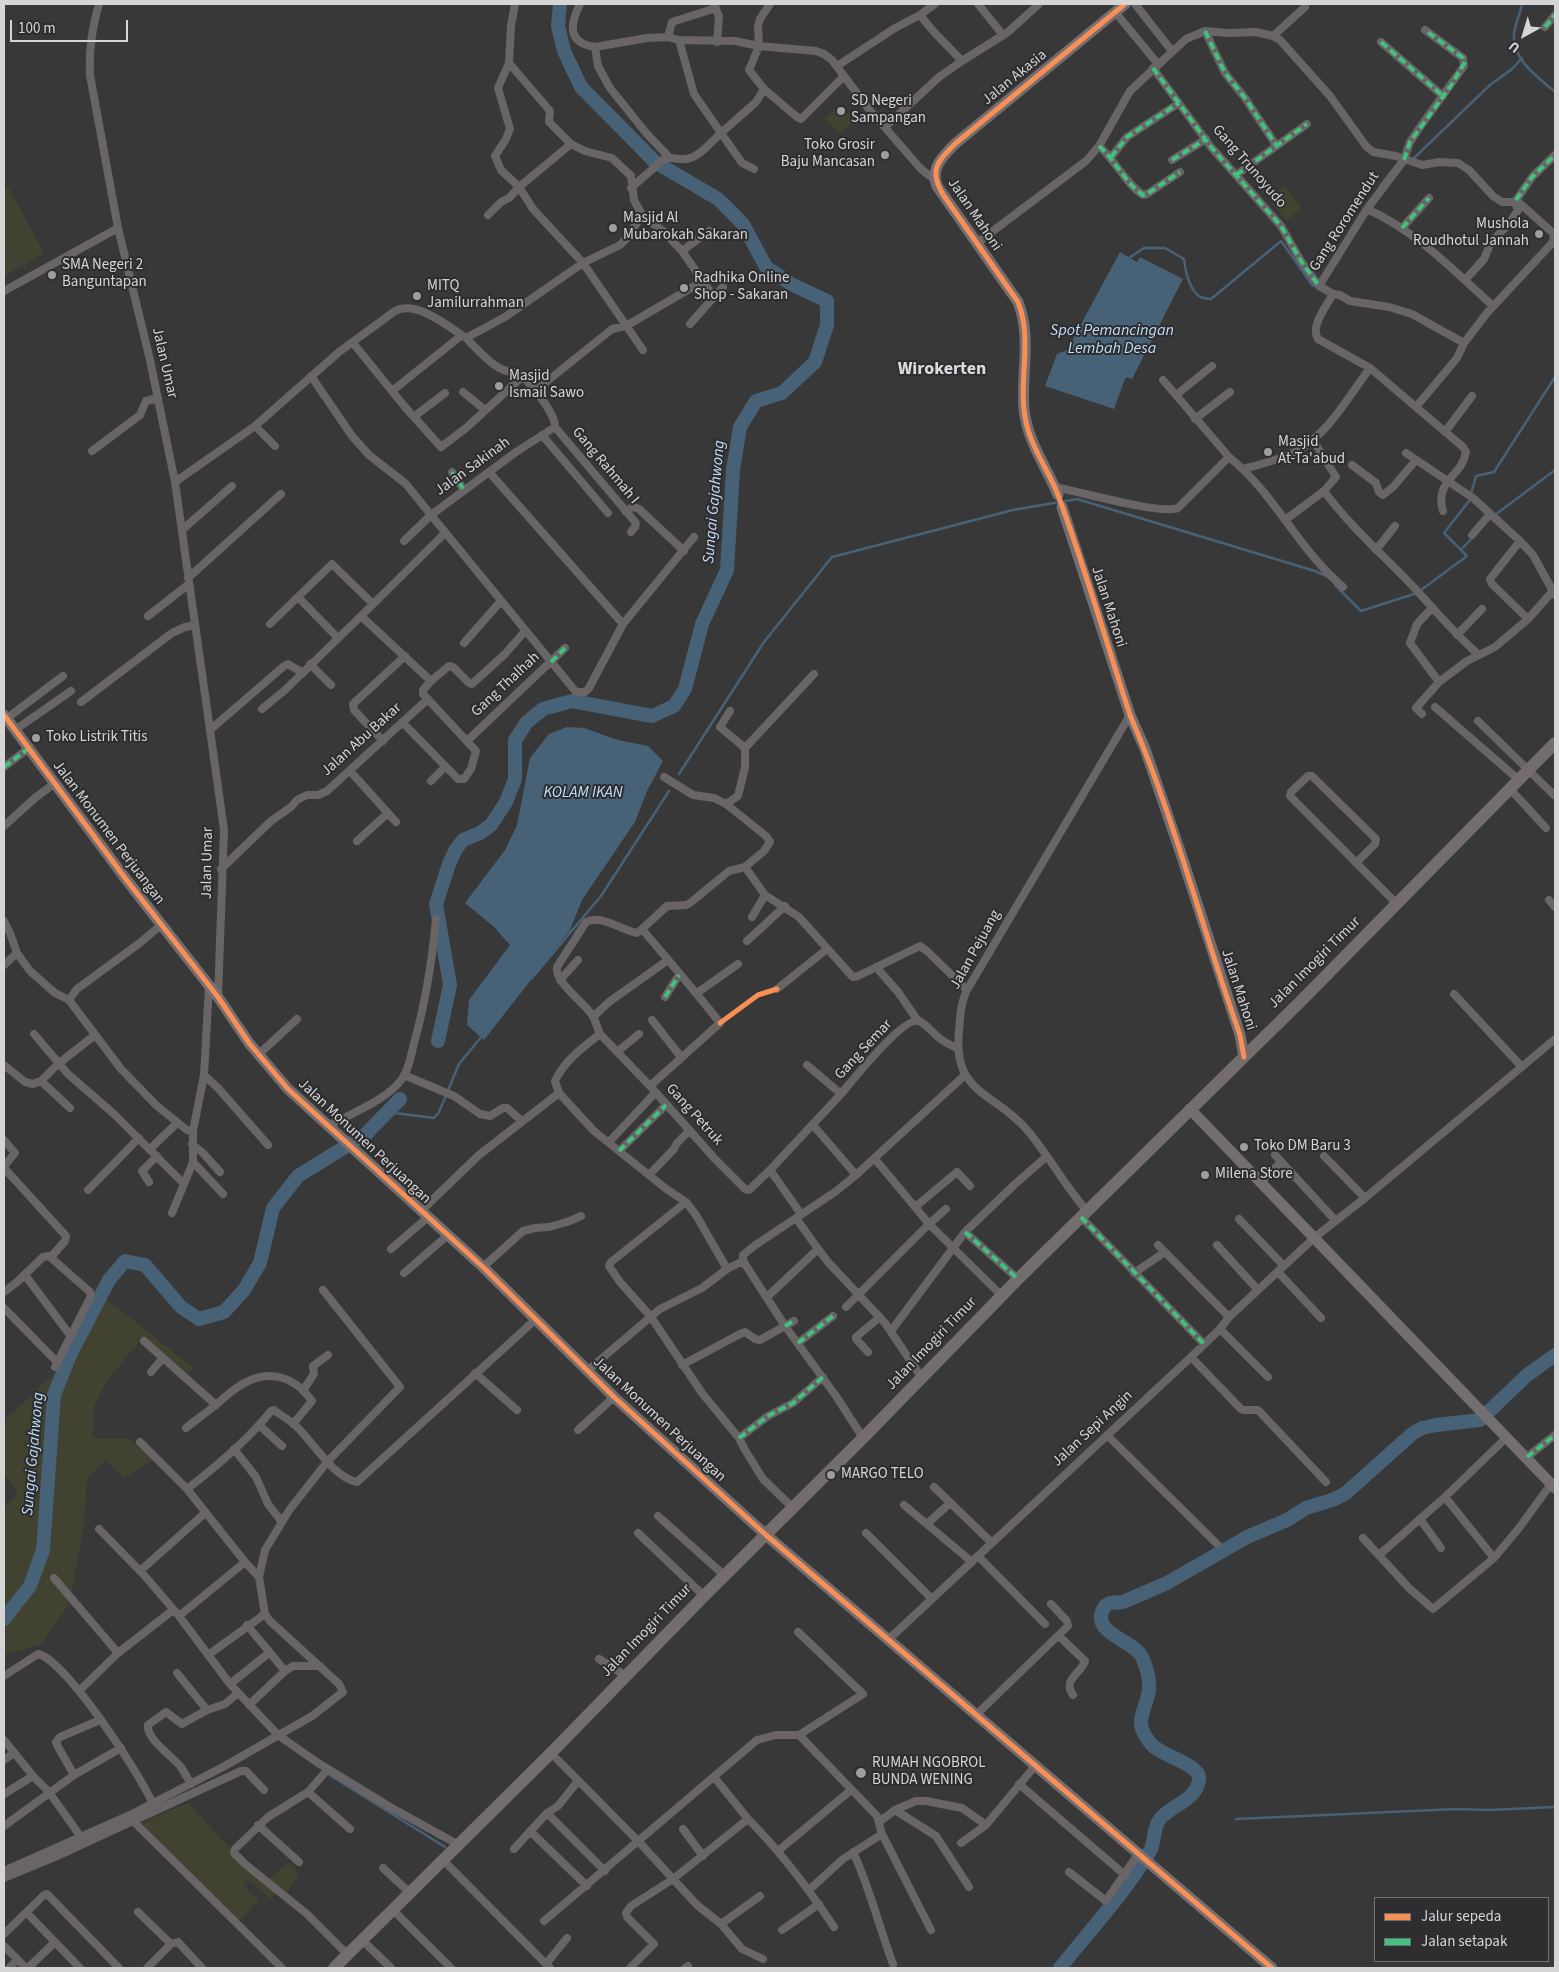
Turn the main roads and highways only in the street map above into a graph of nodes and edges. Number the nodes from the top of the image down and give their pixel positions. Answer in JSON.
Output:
{"nodes":[{"id":1,"x":1555,"y":743,"type":"edge"},
{"id":2,"x":334,"y":1968,"type":"edge"}],
"edges":[{"from":1,"to":2,"type":"main road","name":"Jalan Imogiri Timur"}]}
